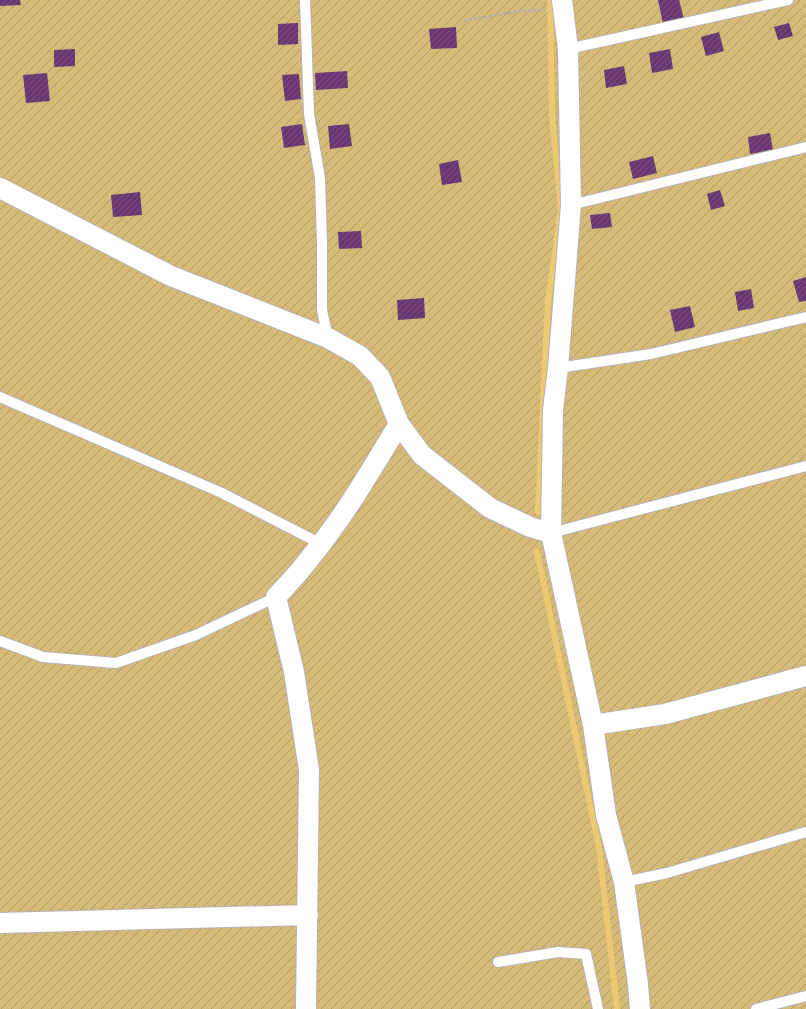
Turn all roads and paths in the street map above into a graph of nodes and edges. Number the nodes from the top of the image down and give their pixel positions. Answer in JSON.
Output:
{"nodes":[{"id":1,"x":305,"y":0,"type":"edge"},
{"id":2,"x":562,"y":0,"type":"edge"},
{"id":3,"x":788,"y":0,"type":"edge"},
{"id":4,"x":543,"y":10,"type":"dead end"},
{"id":5,"x":464,"y":21,"type":"dead end"},
{"id":6,"x":568,"y":49,"type":"junction"},
{"id":7,"x":806,"y":147,"type":"edge"},
{"id":8,"x":0,"y":188,"type":"edge"},
{"id":9,"x":571,"y":205,"type":"junction"},
{"id":10,"x":806,"y":317,"type":"edge"},
{"id":11,"x":328,"y":338,"type":"junction"},
{"id":12,"x":558,"y":368,"type":"junction"},
{"id":13,"x":0,"y":397,"type":"edge"},
{"id":14,"x":399,"y":424,"type":"junction"},
{"id":15,"x":806,"y":466,"type":"edge"},
{"id":16,"x":551,"y":533,"type":"junction"},
{"id":17,"x":321,"y":544,"type":"junction"},
{"id":18,"x":276,"y":597,"type":"junction"},
{"id":19,"x":0,"y":641,"type":"edge"},
{"id":20,"x":806,"y":676,"type":"edge"},
{"id":21,"x":593,"y":725,"type":"junction"},
{"id":22,"x":806,"y":832,"type":"edge"},
{"id":23,"x":624,"y":882,"type":"junction"},
{"id":24,"x":308,"y":915,"type":"junction"},
{"id":25,"x":0,"y":923,"type":"edge"},
{"id":26,"x":498,"y":962,"type":"dead end"},
{"id":27,"x":806,"y":996,"type":"edge"},
{"id":28,"x":306,"y":1009,"type":"edge"},
{"id":29,"x":598,"y":1009,"type":"edge"},
{"id":30,"x":640,"y":1009,"type":"edge"},
{"id":31,"x":756,"y":1009,"type":"edge"}],
"edges":[{"from":1,"to":11,"type":"lane"},
{"from":2,"to":6,"type":"street"},
{"from":3,"to":6,"type":"lane"},
{"from":4,"to":5,"type":"path"},
{"from":6,"to":9,"type":"street"},
{"from":7,"to":9,"type":"lane"},
{"from":8,"to":11,"type":"street"},
{"from":9,"to":12,"type":"street"},
{"from":10,"to":12,"type":"lane"},
{"from":11,"to":14,"type":"street"},
{"from":12,"to":16,"type":"street"},
{"from":13,"to":17,"type":"lane"},
{"from":14,"to":16,"type":"street"},
{"from":14,"to":17,"type":"street"},
{"from":15,"to":16,"type":"lane"},
{"from":16,"to":21,"type":"street"},
{"from":17,"to":18,"type":"street"},
{"from":18,"to":19,"type":"lane"},
{"from":18,"to":24,"type":"street"},
{"from":20,"to":21,"type":"street"},
{"from":21,"to":23,"type":"street"},
{"from":22,"to":23,"type":"lane"},
{"from":23,"to":30,"type":"street"},
{"from":24,"to":25,"type":"street"},
{"from":24,"to":28,"type":"street"},
{"from":26,"to":29,"type":"lane"},
{"from":27,"to":31,"type":"lane"}]}
